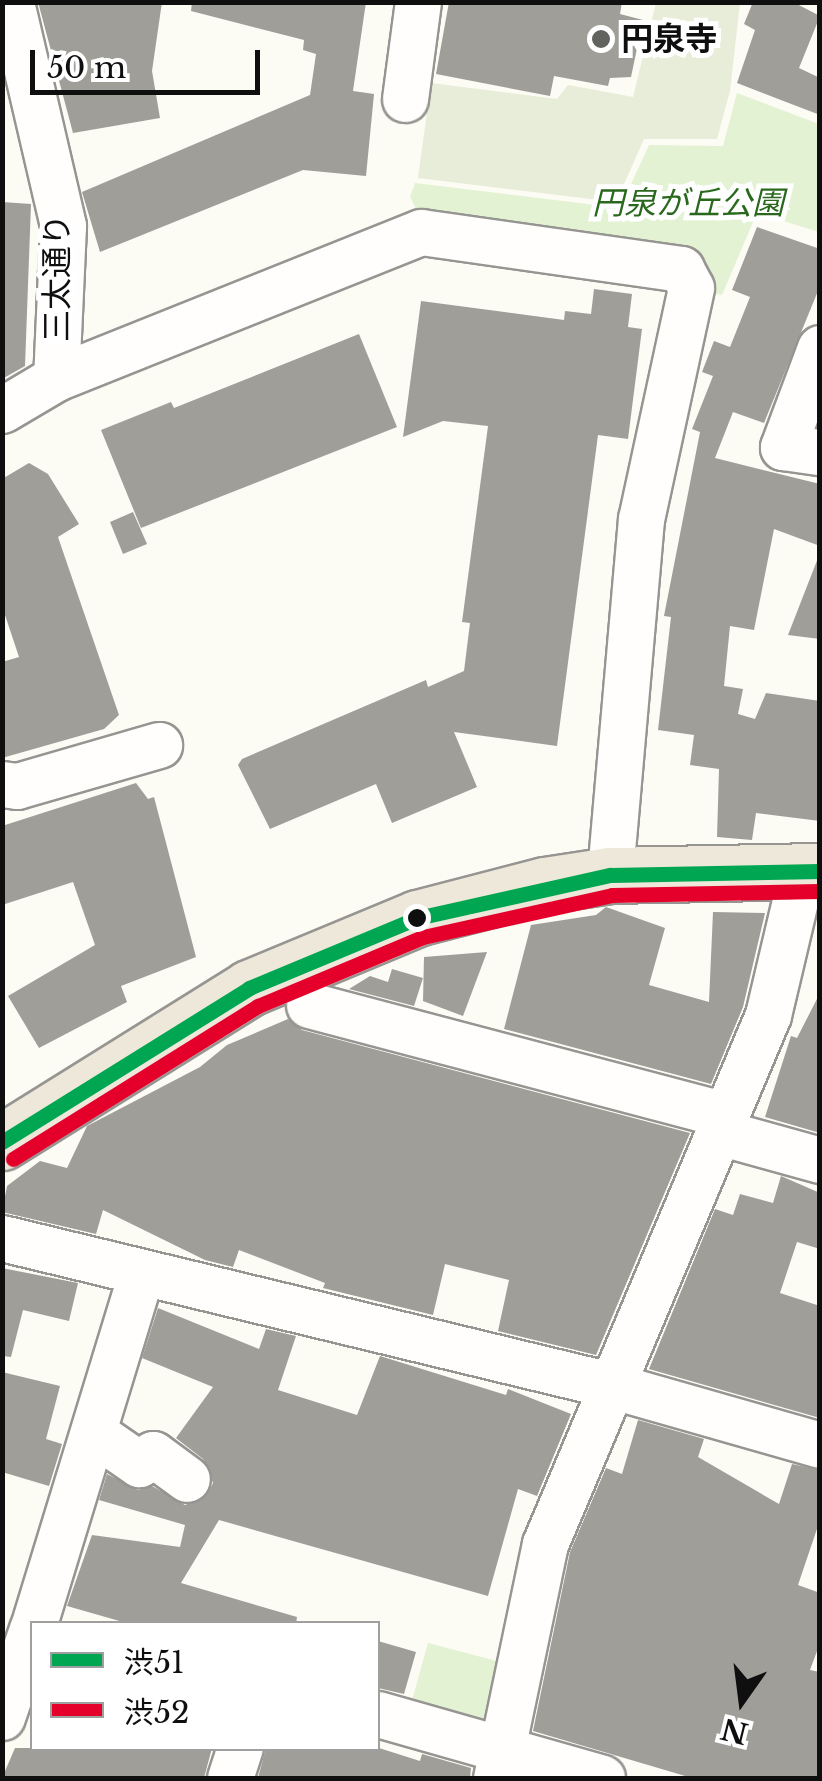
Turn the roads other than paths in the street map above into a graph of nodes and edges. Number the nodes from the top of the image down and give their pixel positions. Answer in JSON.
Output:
{"nodes":[{"id":1,"x":11,"y":2,"type":"edge"},
{"id":2,"x":418,"y":2,"type":"edge"},
{"id":3,"x":405,"y":99,"type":"dead end"},
{"id":4,"x":820,"y":348,"type":"edge"},
{"id":5,"x":56,"y":378,"type":"junction"},
{"id":6,"x":2,"y":410,"type":"edge"},
{"id":7,"x":820,"y":452,"type":"edge"},
{"id":8,"x":158,"y":744,"type":"dead end"},
{"id":9,"x":2,"y":784,"type":"edge"},
{"id":10,"x":811,"y":871,"type":"edge"},
{"id":11,"x":610,"y":876,"type":"junction"},
{"id":12,"x":309,"y":1005,"type":"dead end"},
{"id":13,"x":723,"y":1123,"type":"junction"},
{"id":14,"x":2,"y":1142,"type":"edge"},
{"id":15,"x":820,"y":1160,"type":"edge"},
{"id":16,"x":2,"y":1238,"type":"edge"},
{"id":17,"x":141,"y":1272,"type":"junction"},
{"id":18,"x":610,"y":1385,"type":"junction"},
{"id":19,"x":94,"y":1433,"type":"junction"},
{"id":20,"x":820,"y":1445,"type":"edge"},
{"id":21,"x":187,"y":1480,"type":"dead end"},
{"id":22,"x":34,"y":1619,"type":"edge"},
{"id":23,"x":30,"y":1631,"type":"edge"},
{"id":24,"x":380,"y":1715,"type":"edge"},
{"id":25,"x":2,"y":1717,"type":"edge"},
{"id":26,"x":239,"y":1751,"type":"edge"},
{"id":27,"x":500,"y":1764,"type":"edge"},
{"id":28,"x":230,"y":1778,"type":"edge"},
{"id":29,"x":602,"y":1778,"type":"edge"}],
"edges":[{"from":1,"to":5,"type":"street","name":"三太通り"},
{"from":2,"to":3,"type":"street"},
{"from":4,"to":7,"type":"street"},
{"from":5,"to":6,"type":"street"},
{"from":5,"to":11,"type":"street"},
{"from":8,"to":9,"type":"street"},
{"from":10,"to":11,"type":"main road"},
{"from":10,"to":13,"type":"street"},
{"from":11,"to":14,"type":"main road"},
{"from":12,"to":13,"type":"street"},
{"from":13,"to":15,"type":"street"},
{"from":13,"to":18,"type":"street"},
{"from":16,"to":17,"type":"street"},
{"from":17,"to":18,"type":"street"},
{"from":17,"to":19,"type":"street"},
{"from":18,"to":20,"type":"street"},
{"from":18,"to":27,"type":"street"},
{"from":19,"to":21,"type":"street"},
{"from":19,"to":22,"type":"street"},
{"from":23,"to":25,"type":"street"},
{"from":24,"to":27,"type":"street"},
{"from":26,"to":28,"type":"street"},
{"from":27,"to":29,"type":"street"}]}
